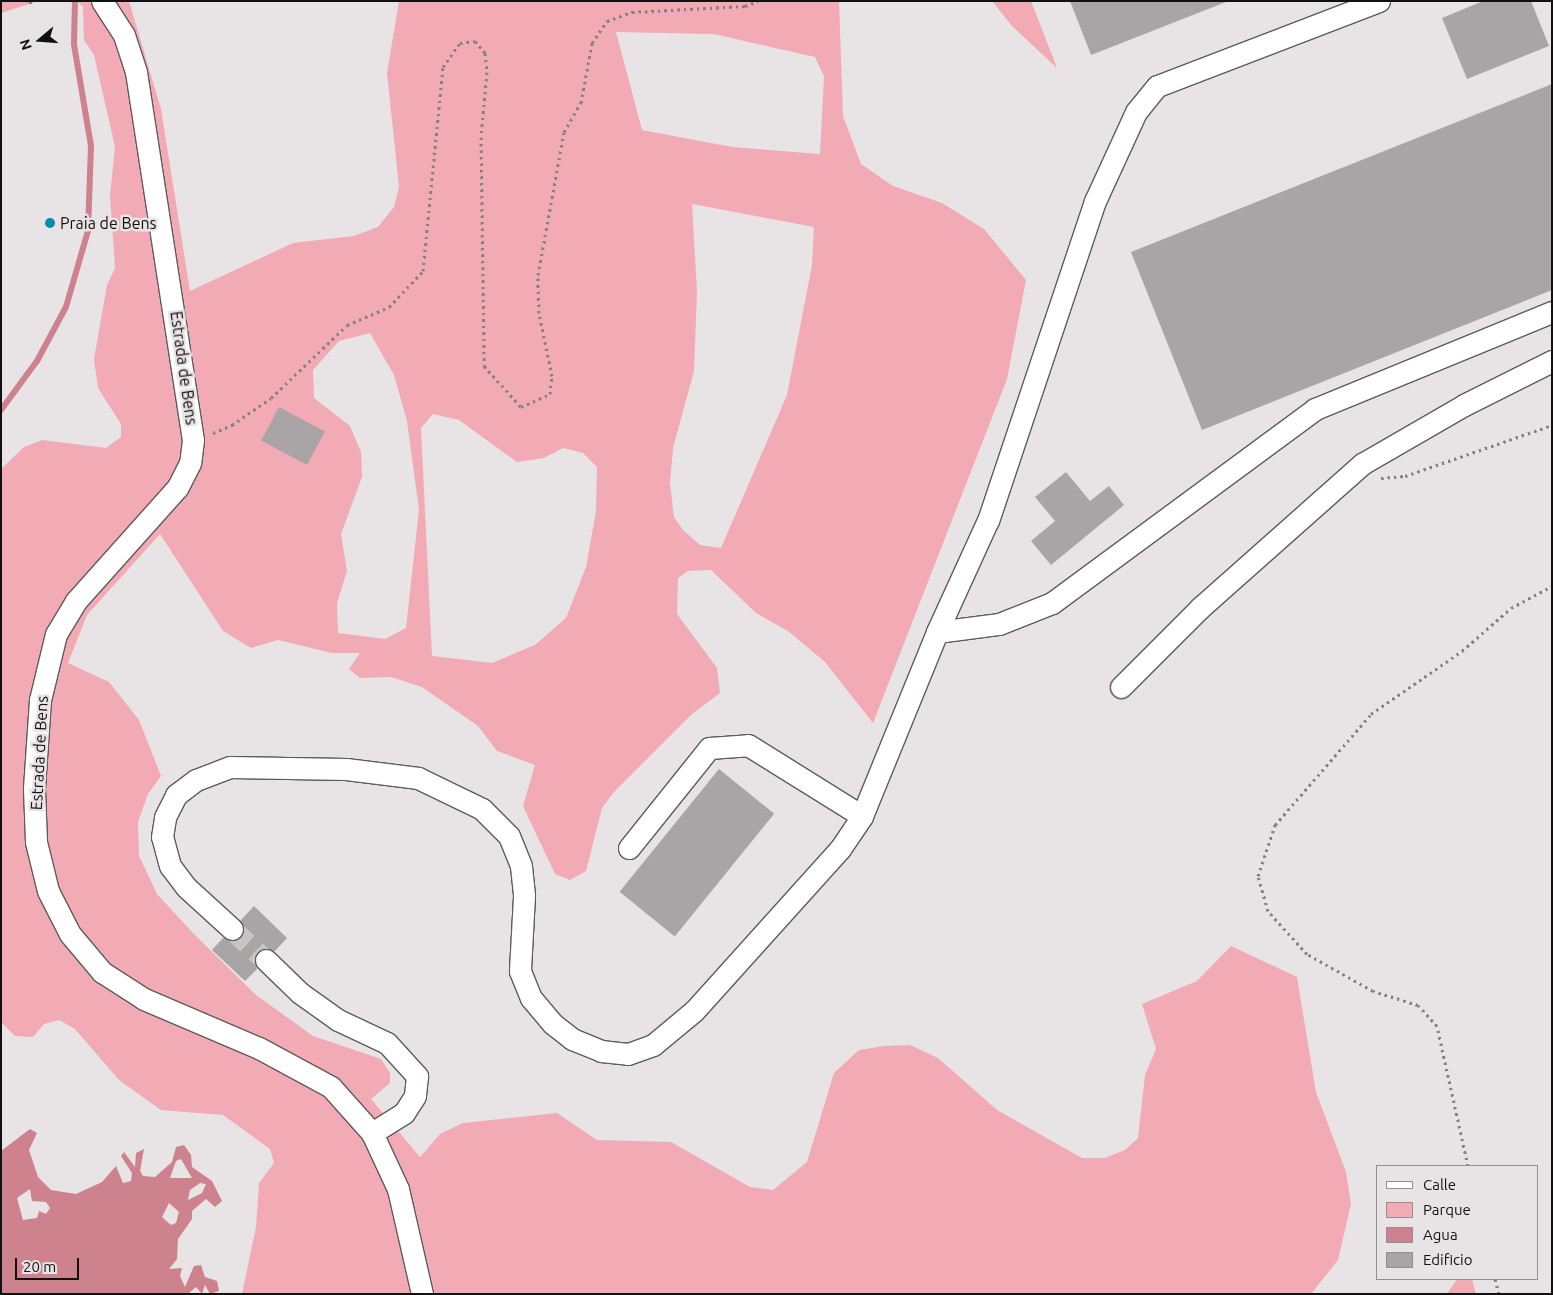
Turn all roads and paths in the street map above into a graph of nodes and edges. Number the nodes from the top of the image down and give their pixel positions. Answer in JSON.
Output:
{"nodes":[{"id":1,"x":102,"y":1,"type":"edge"},
{"id":2,"x":758,"y":1,"type":"edge"},
{"id":3,"x":1379,"y":1,"type":"edge"},
{"id":4,"x":1552,"y":312,"type":"edge"},
{"id":5,"x":1552,"y":361,"type":"edge"},
{"id":6,"x":1552,"y":425,"type":"edge"},
{"id":7,"x":194,"y":440,"type":"junction"},
{"id":8,"x":1344,"y":482,"type":"junction"},
{"id":9,"x":1552,"y":586,"type":"edge"},
{"id":10,"x":937,"y":632,"type":"junction"},
{"id":11,"x":1121,"y":688,"type":"dead end"},
{"id":12,"x":862,"y":816,"type":"junction"},
{"id":13,"x":629,"y":848,"type":"dead end"},
{"id":14,"x":232,"y":929,"type":"tunnel mouth"},
{"id":15,"x":266,"y":960,"type":"tunnel mouth"},
{"id":16,"x":372,"y":1133,"type":"junction"},
{"id":17,"x":1468,"y":1165,"type":"edge"},
{"id":18,"x":1496,"y":1280,"type":"edge"},
{"id":19,"x":422,"y":1294,"type":"edge"},
{"id":20,"x":1499,"y":1294,"type":"edge"}],
"edges":[{"from":1,"to":7,"type":"street","name":"Estrada de Bens"},
{"from":2,"to":7,"type":"path"},
{"from":3,"to":10,"type":"street"},
{"from":4,"to":10,"type":"street"},
{"from":5,"to":8,"type":"street"},
{"from":6,"to":8,"type":"path"},
{"from":7,"to":16,"type":"street","name":"Estrada de Bens"},
{"from":8,"to":11,"type":"street"},
{"from":9,"to":17,"type":"path"},
{"from":10,"to":12,"type":"street"},
{"from":12,"to":13,"type":"street"},
{"from":12,"to":14,"type":"street"},
{"from":15,"to":16,"type":"street"},
{"from":16,"to":19,"type":"street","name":"Estrada de Bens"},
{"from":18,"to":20,"type":"path"}]}
